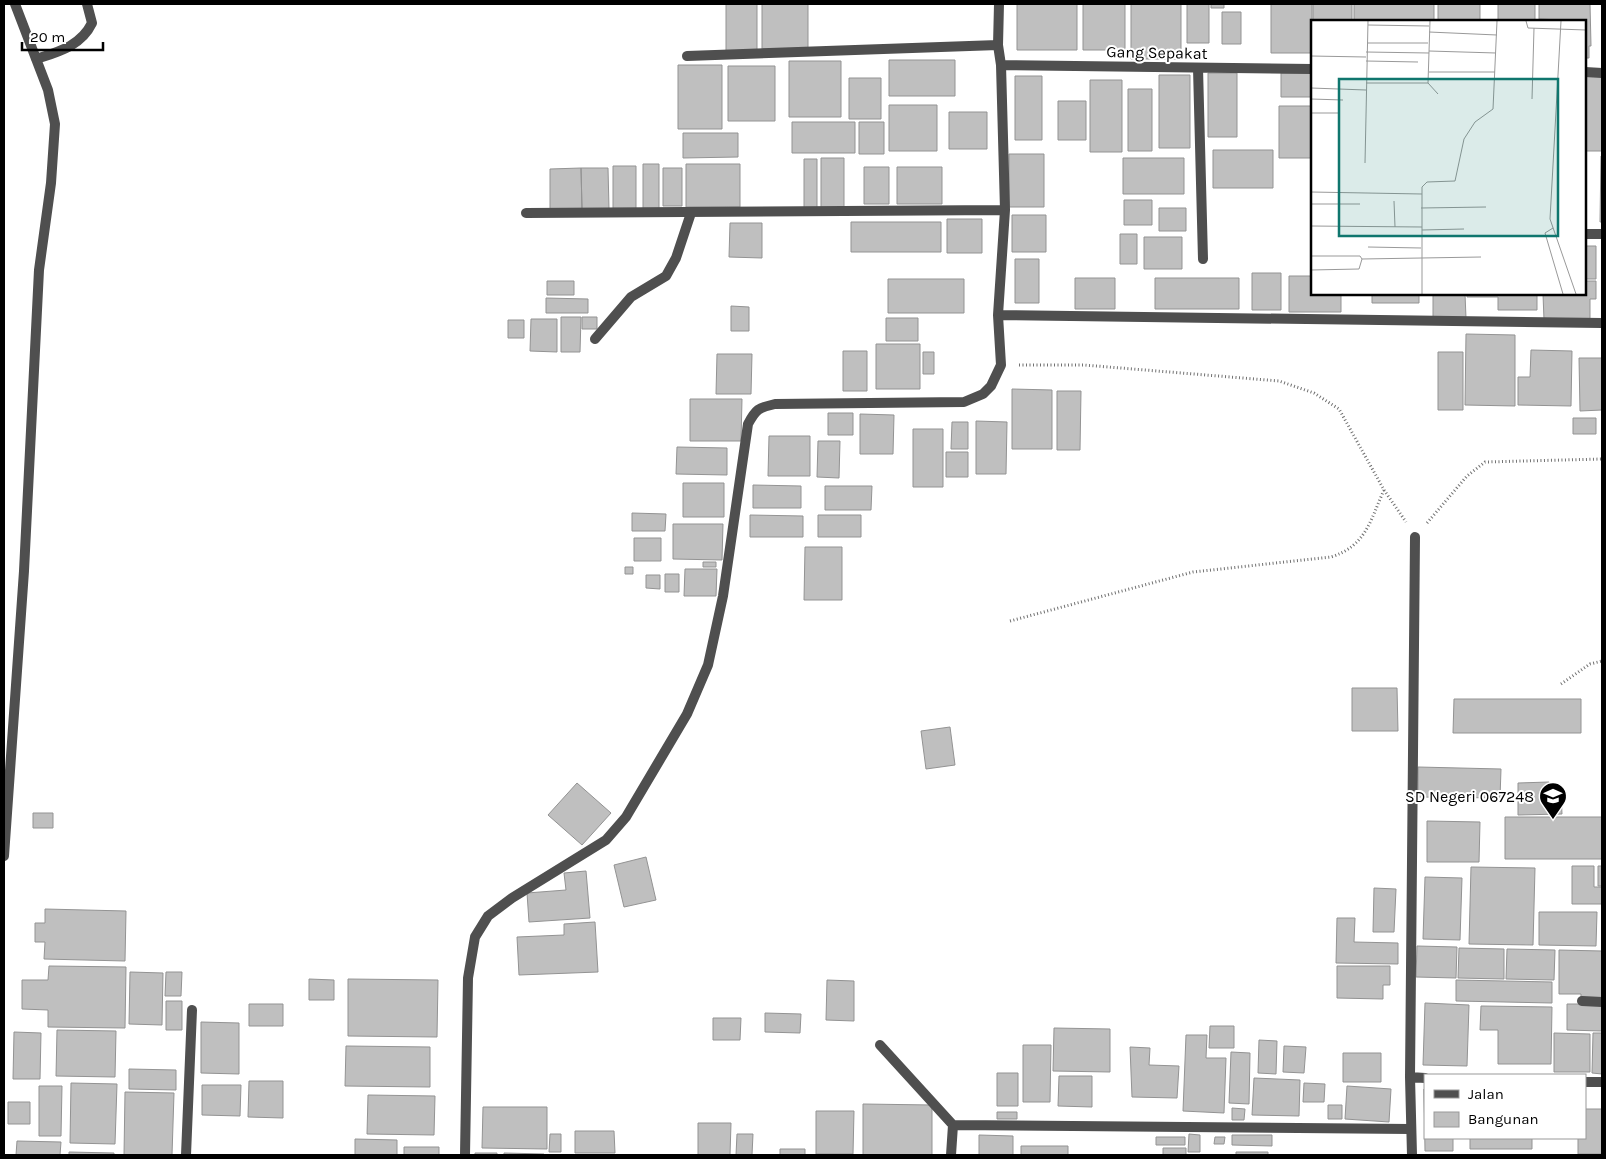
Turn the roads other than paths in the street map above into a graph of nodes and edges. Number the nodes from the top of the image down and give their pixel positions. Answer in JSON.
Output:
{"nodes":[{"id":1,"x":16,"y":4,"type":"edge"},
{"id":2,"x":87,"y":4,"type":"edge"},
{"id":3,"x":999,"y":4,"type":"edge"},
{"id":4,"x":998,"y":45,"type":"junction"},
{"id":5,"x":687,"y":56,"type":"dead end"},
{"id":6,"x":36,"y":59,"type":"junction"},
{"id":7,"x":1001,"y":66,"type":"junction"},
{"id":8,"x":1198,"y":68,"type":"junction"},
{"id":9,"x":1311,"y":69,"type":"edge"},
{"id":10,"x":1586,"y":72,"type":"edge"},
{"id":11,"x":1602,"y":73,"type":"edge"},
{"id":12,"x":1005,"y":210,"type":"junction"},
{"id":13,"x":691,"y":212,"type":"junction"},
{"id":14,"x":526,"y":213,"type":"dead end"},
{"id":15,"x":1586,"y":234,"type":"edge"},
{"id":16,"x":1602,"y":234,"type":"edge"},
{"id":17,"x":1203,"y":259,"type":"dead end"},
{"id":18,"x":998,"y":315,"type":"junction"},
{"id":19,"x":1602,"y":323,"type":"edge"},
{"id":20,"x":595,"y":339,"type":"dead end"},
{"id":21,"x":1415,"y":537,"type":"road end"},
{"id":22,"x":4,"y":856,"type":"edge"},
{"id":23,"x":1582,"y":1001,"type":"dead end"},
{"id":24,"x":1602,"y":1002,"type":"edge"},
{"id":25,"x":192,"y":1010,"type":"dead end"},
{"id":26,"x":880,"y":1045,"type":"dead end"},
{"id":27,"x":1410,"y":1077,"type":"junction"},
{"id":28,"x":1424,"y":1078,"type":"edge"},
{"id":29,"x":1586,"y":1082,"type":"edge"},
{"id":30,"x":1602,"y":1082,"type":"edge"},
{"id":31,"x":953,"y":1125,"type":"junction"},
{"id":32,"x":1410,"y":1129,"type":"junction"},
{"id":33,"x":186,"y":1155,"type":"edge"},
{"id":34,"x":465,"y":1155,"type":"edge"},
{"id":35,"x":951,"y":1155,"type":"edge"},
{"id":36,"x":1412,"y":1155,"type":"edge"}],
"edges":[{"from":1,"to":6,"type":"street"},
{"from":2,"to":6,"type":"street"},
{"from":3,"to":4,"type":"street"},
{"from":4,"to":5,"type":"street"},
{"from":4,"to":7,"type":"street"},
{"from":6,"to":22,"type":"street"},
{"from":7,"to":8,"type":"street","name":"Gang Sepakat"},
{"from":7,"to":12,"type":"street"},
{"from":8,"to":9,"type":"street","name":"Gang Sepakat"},
{"from":8,"to":17,"type":"street"},
{"from":10,"to":11,"type":"street"},
{"from":12,"to":13,"type":"street"},
{"from":12,"to":18,"type":"street"},
{"from":13,"to":14,"type":"street"},
{"from":13,"to":20,"type":"street"},
{"from":15,"to":16,"type":"street"},
{"from":18,"to":19,"type":"street"},
{"from":18,"to":34,"type":"street"},
{"from":21,"to":27,"type":"street"},
{"from":23,"to":24,"type":"street"},
{"from":25,"to":33,"type":"street"},
{"from":26,"to":31,"type":"street"},
{"from":27,"to":28,"type":"street"},
{"from":27,"to":32,"type":"street"},
{"from":29,"to":30,"type":"street"},
{"from":31,"to":32,"type":"street"},
{"from":31,"to":35,"type":"street"},
{"from":32,"to":36,"type":"street"}]}
